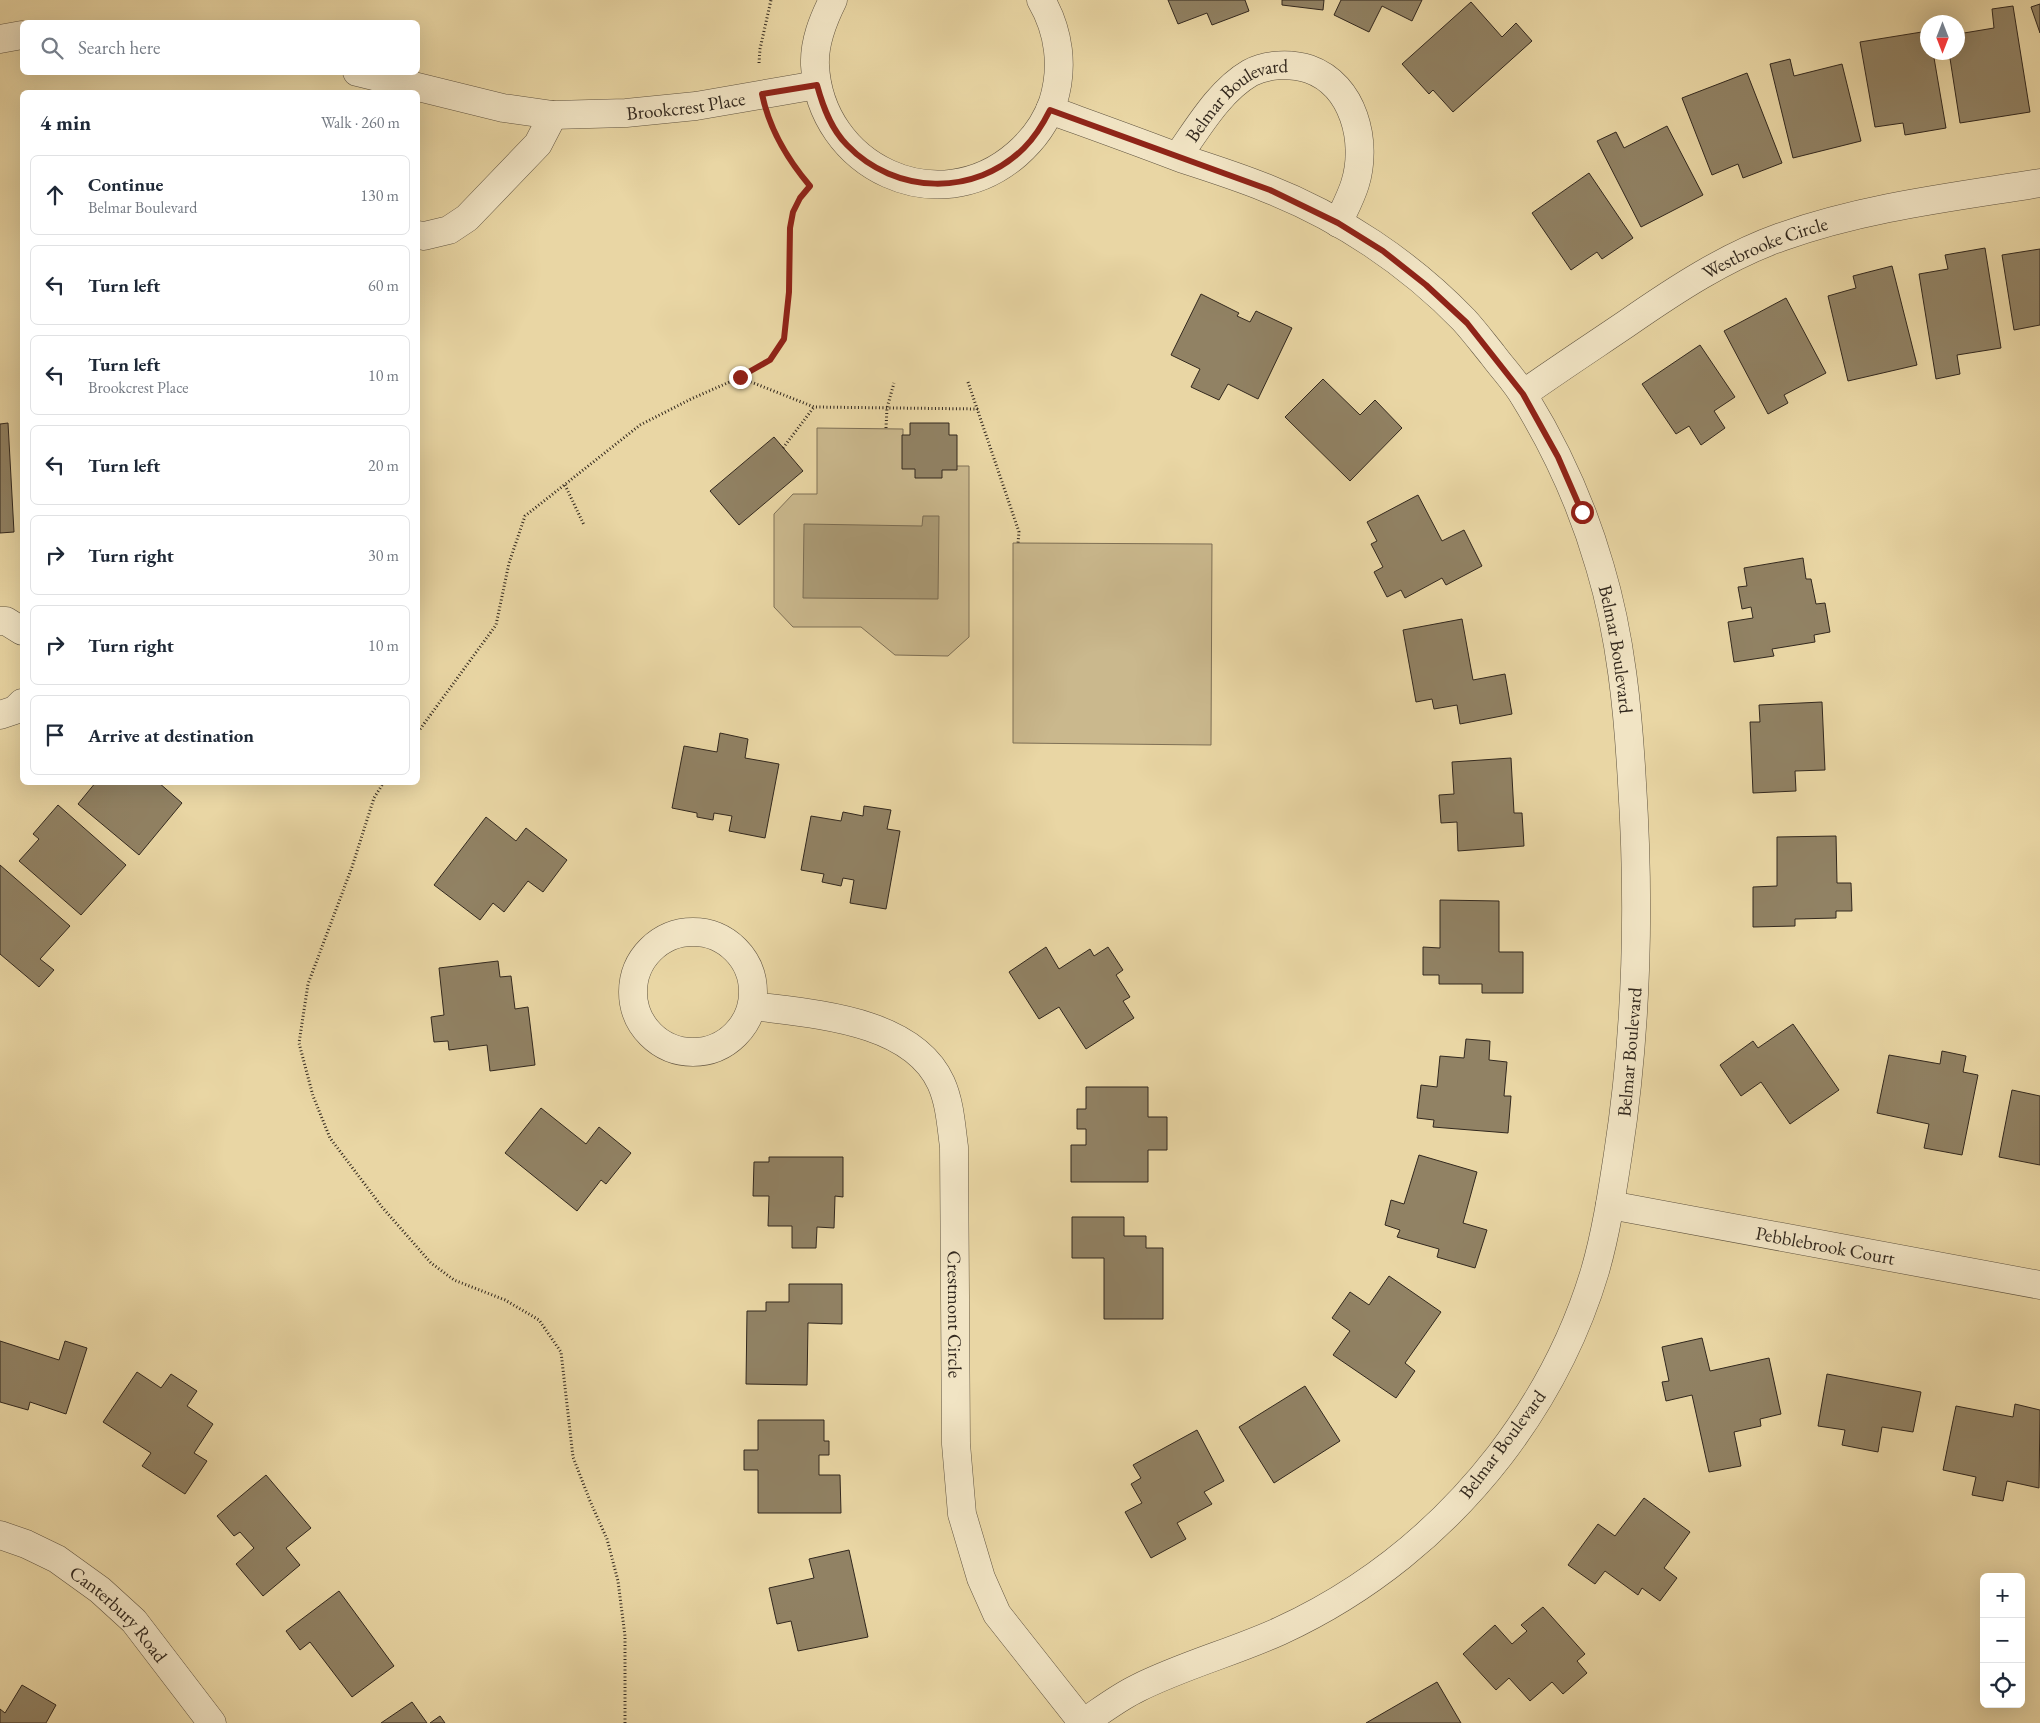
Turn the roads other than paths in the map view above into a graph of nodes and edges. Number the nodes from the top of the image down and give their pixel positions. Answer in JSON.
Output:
{"nodes":[{"id":1,"x":833,"y":0,"type":"edge"},
{"id":2,"x":1041,"y":0,"type":"edge"},
{"id":3,"x":20,"y":35,"type":"edge"},
{"id":4,"x":0,"y":39,"type":"edge"},
{"id":5,"x":358,"y":75,"type":"edge"},
{"id":6,"x":366,"y":75,"type":"edge"},
{"id":7,"x":817,"y":85,"type":"junction"},
{"id":8,"x":354,"y":90,"type":"edge"},
{"id":9,"x":1050,"y":110,"type":"junction"},
{"id":10,"x":553,"y":115,"type":"junction"},
{"id":11,"x":1178,"y":156,"type":"junction"},
{"id":12,"x":2040,"y":183,"type":"edge"},
{"id":13,"x":1338,"y":223,"type":"junction"},
{"id":14,"x":420,"y":235,"type":"edge"},
{"id":15,"x":1523,"y":394,"type":"junction"},
{"id":16,"x":0,"y":621,"type":"edge"},
{"id":17,"x":20,"y":630,"type":"edge"},
{"id":18,"x":20,"y":705,"type":"edge"},
{"id":19,"x":0,"y":715,"type":"edge"},
{"id":20,"x":752,"y":1006,"type":"junction"},
{"id":21,"x":1610,"y":1205,"type":"junction"},
{"id":22,"x":2040,"y":1284,"type":"edge"},
{"id":23,"x":0,"y":1535,"type":"edge"},
{"id":24,"x":212,"y":1723,"type":"edge"},
{"id":25,"x":1083,"y":1723,"type":"edge"}],
"edges":[{"from":1,"to":7,"type":"street"},
{"from":2,"to":9,"type":"street"},
{"from":3,"to":4,"type":"street"},
{"from":5,"to":8,"type":"street","name":"Brookcrest Place"},
{"from":6,"to":10,"type":"street","name":"Brookcrest Place"},
{"from":7,"to":9,"type":"street"},
{"from":7,"to":10,"type":"street","name":"Brookcrest Place"},
{"from":9,"to":11,"type":"street","name":"Belmar Boulevard"},
{"from":10,"to":14,"type":"street"},
{"from":11,"to":13,"type":"street","name":"Belmar Boulevard"},
{"from":11,"to":13,"type":"street","name":"Belmar Boulevard"},
{"from":12,"to":15,"type":"street","name":"Westbrooke Circle"},
{"from":13,"to":15,"type":"street","name":"Belmar Boulevard"},
{"from":15,"to":21,"type":"street","name":"Belmar Boulevard"},
{"from":16,"to":17,"type":"street"},
{"from":18,"to":19,"type":"street"},
{"from":20,"to":20,"type":"street"},
{"from":20,"to":25,"type":"street","name":"Crestmont Circle"},
{"from":21,"to":22,"type":"street","name":"Pebblebrook Court"},
{"from":21,"to":25,"type":"street","name":"Belmar Boulevard"},
{"from":23,"to":24,"type":"street","name":"Canterbury Road"}]}
